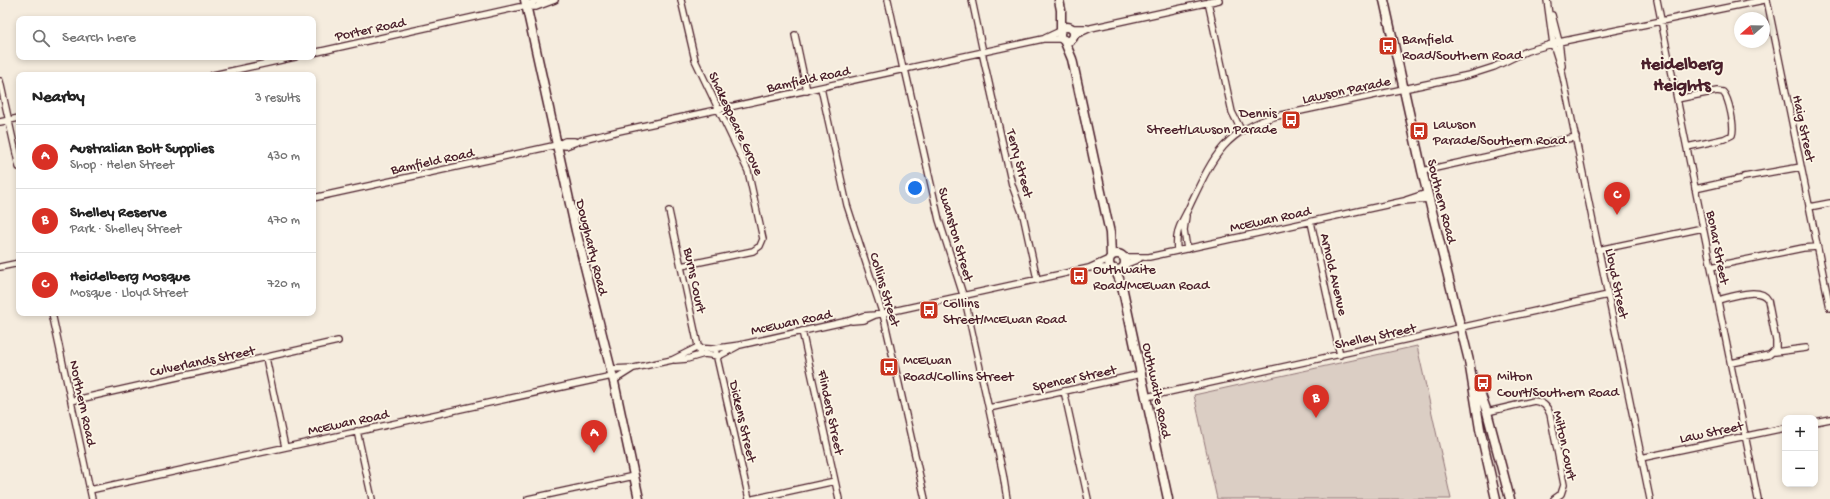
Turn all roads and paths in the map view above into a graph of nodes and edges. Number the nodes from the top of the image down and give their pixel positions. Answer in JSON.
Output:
{"nodes":[{"id":1,"x":554,"y":0,"type":"edge"},
{"id":2,"x":680,"y":0,"type":"edge"},
{"id":3,"x":888,"y":0,"type":"edge"},
{"id":4,"x":972,"y":0,"type":"edge"},
{"id":5,"x":1059,"y":0,"type":"edge"},
{"id":6,"x":1219,"y":0,"type":"edge"},
{"id":7,"x":1384,"y":0,"type":"edge"},
{"id":8,"x":1548,"y":0,"type":"edge"},
{"id":9,"x":1657,"y":0,"type":"edge"},
{"id":10,"x":1764,"y":0,"type":"edge"},
{"id":11,"x":1767,"y":0,"type":"edge"},
{"id":12,"x":1208,"y":2,"type":"junction"},
{"id":13,"x":525,"y":3,"type":"edge"},
{"id":14,"x":1661,"y":21,"type":"junction"},
{"id":15,"x":1067,"y":34,"type":"junction"},
{"id":16,"x":795,"y":35,"type":"dead end"},
{"id":17,"x":1556,"y":43,"type":"junction"},
{"id":18,"x":316,"y":52,"type":"edge"},
{"id":19,"x":983,"y":52,"type":"junction"},
{"id":20,"x":281,"y":60,"type":"edge"},
{"id":21,"x":904,"y":69,"type":"junction"},
{"id":22,"x":227,"y":72,"type":"edge"},
{"id":23,"x":0,"y":81,"type":"edge"},
{"id":24,"x":821,"y":88,"type":"junction"},
{"id":25,"x":1404,"y":89,"type":"junction"},
{"id":26,"x":808,"y":91,"type":"junction"},
{"id":27,"x":1677,"y":99,"type":"junction"},
{"id":28,"x":718,"y":110,"type":"junction"},
{"id":29,"x":16,"y":119,"type":"edge"},
{"id":30,"x":9,"y":120,"type":"junction"},
{"id":31,"x":0,"y":122,"type":"edge"},
{"id":32,"x":1241,"y":130,"type":"junction"},
{"id":33,"x":1576,"y":137,"type":"junction"},
{"id":34,"x":557,"y":145,"type":"junction"},
{"id":35,"x":1686,"y":147,"type":"junction"},
{"id":36,"x":16,"y":153,"type":"edge"},
{"id":37,"x":1801,"y":167,"type":"junction"},
{"id":38,"x":1422,"y":172,"type":"junction"},
{"id":39,"x":1695,"y":189,"type":"junction"},
{"id":40,"x":1428,"y":196,"type":"junction"},
{"id":41,"x":316,"y":197,"type":"edge"},
{"id":42,"x":1830,"y":203,"type":"edge"},
{"id":43,"x":1809,"y":207,"type":"junction"},
{"id":44,"x":669,"y":211,"type":"dead end"},
{"id":45,"x":1186,"y":214,"type":"junction"},
{"id":46,"x":1311,"y":222,"type":"junction"},
{"id":47,"x":1703,"y":228,"type":"junction"},
{"id":48,"x":1817,"y":245,"type":"junction"},
{"id":49,"x":1187,"y":249,"type":"junction"},
{"id":50,"x":1598,"y":250,"type":"junction"},
{"id":51,"x":1176,"y":251,"type":"junction"},
{"id":52,"x":1117,"y":262,"type":"junction"},
{"id":53,"x":16,"y":264,"type":"edge"},
{"id":54,"x":681,"y":266,"type":"junction"},
{"id":55,"x":0,"y":267,"type":"edge"},
{"id":56,"x":1711,"y":267,"type":"junction"},
{"id":57,"x":1088,"y":268,"type":"junction"},
{"id":58,"x":1037,"y":279,"type":"junction"},
{"id":59,"x":1608,"y":295,"type":"junction"},
{"id":60,"x":963,"y":296,"type":"junction"},
{"id":61,"x":1718,"y":300,"type":"junction"},
{"id":62,"x":1830,"y":308,"type":"edge"},
{"id":63,"x":882,"y":314,"type":"junction"},
{"id":64,"x":53,"y":316,"type":"edge"},
{"id":65,"x":1461,"y":328,"type":"junction"},
{"id":66,"x":802,"y":331,"type":"junction"},
{"id":67,"x":338,"y":341,"type":"dead end"},
{"id":68,"x":740,"y":345,"type":"junction"},
{"id":69,"x":699,"y":348,"type":"junction"},
{"id":70,"x":1806,"y":348,"type":"dead end"},
{"id":71,"x":715,"y":349,"type":"junction"},
{"id":72,"x":1775,"y":352,"type":"junction"},
{"id":73,"x":700,"y":355,"type":"junction"},
{"id":74,"x":1340,"y":355,"type":"junction"},
{"id":75,"x":717,"y":356,"type":"junction"},
{"id":76,"x":266,"y":358,"type":"junction"},
{"id":77,"x":672,"y":360,"type":"junction"},
{"id":78,"x":1469,"y":361,"type":"junction"},
{"id":79,"x":1731,"y":363,"type":"junction"},
{"id":80,"x":634,"y":368,"type":"junction"},
{"id":81,"x":1141,"y":374,"type":"junction"},
{"id":82,"x":612,"y":375,"type":"junction"},
{"id":83,"x":1064,"y":391,"type":"junction"},
{"id":84,"x":1146,"y":397,"type":"junction"},
{"id":85,"x":71,"y":401,"type":"junction"},
{"id":86,"x":989,"y":408,"type":"junction"},
{"id":87,"x":1486,"y":412,"type":"junction"},
{"id":88,"x":1830,"y":419,"type":"edge"},
{"id":89,"x":1818,"y":421,"type":"edge"},
{"id":90,"x":1782,"y":429,"type":"edge"},
{"id":91,"x":357,"y":431,"type":"junction"},
{"id":92,"x":1746,"y":436,"type":"junction"},
{"id":93,"x":285,"y":447,"type":"junction"},
{"id":94,"x":1641,"y":458,"type":"junction"},
{"id":95,"x":634,"y":476,"type":"junction"},
{"id":96,"x":835,"y":481,"type":"junction"},
{"id":97,"x":90,"y":490,"type":"junction"},
{"id":98,"x":92,"y":499,"type":"edge"},
{"id":99,"x":372,"y":499,"type":"edge"},
{"id":100,"x":528,"y":499,"type":"edge"},
{"id":101,"x":639,"y":499,"type":"edge"},
{"id":102,"x":749,"y":499,"type":"edge"},
{"id":103,"x":753,"y":499,"type":"edge"},
{"id":104,"x":839,"y":499,"type":"edge"},
{"id":105,"x":925,"y":499,"type":"edge"},
{"id":106,"x":1007,"y":499,"type":"edge"},
{"id":107,"x":1088,"y":499,"type":"edge"},
{"id":108,"x":1168,"y":499,"type":"edge"},
{"id":109,"x":1496,"y":499,"type":"edge"},
{"id":110,"x":1510,"y":499,"type":"edge"},
{"id":111,"x":1554,"y":499,"type":"edge"},
{"id":112,"x":1650,"y":499,"type":"edge"},
{"id":113,"x":1758,"y":499,"type":"edge"}],
"edges":[{"from":1,"to":13,"type":"street","name":"Porter Road"},
{"from":2,"to":28,"type":"street","name":"Shakespeare Grove"},
{"from":3,"to":21,"type":"street","name":"Swanston Street"},
{"from":4,"to":19,"type":"street","name":"Terry Street"},
{"from":5,"to":15,"type":"street","name":"Outhwaite Road"},
{"from":6,"to":12,"type":"street","name":"Bamfield Road"},
{"from":7,"to":25,"type":"street","name":"Southern Road"},
{"from":8,"to":17,"type":"street","name":"Lloyd Street"},
{"from":9,"to":14,"type":"street","name":"Bonar Street"},
{"from":10,"to":14,"type":"street","name":"Lawson Parade"},
{"from":11,"to":37,"type":"street","name":"Haig Street"},
{"from":12,"to":15,"type":"street","name":"Bamfield Road"},
{"from":12,"to":32,"type":"street"},
{"from":13,"to":18,"type":"street","name":"Porter Road"},
{"from":13,"to":34,"type":"street","name":"Dougharty Road"},
{"from":14,"to":17,"type":"street","name":"Lawson Parade"},
{"from":14,"to":27,"type":"street","name":"Bonar Street"},
{"from":15,"to":19,"type":"street","name":"Bamfield Road"},
{"from":15,"to":52,"type":"street","name":"Outhwaite Road"},
{"from":16,"to":26,"type":"street"},
{"from":17,"to":25,"type":"street","name":"Lawson Parade"},
{"from":17,"to":33,"type":"street","name":"Lloyd Street"},
{"from":19,"to":21,"type":"street","name":"Bamfield Road"},
{"from":19,"to":58,"type":"street","name":"Terry Street"},
{"from":20,"to":22,"type":"street"},
{"from":21,"to":24,"type":"street","name":"Bamfield Road"},
{"from":21,"to":60,"type":"street","name":"Swanston Street"},
{"from":23,"to":30,"type":"street"},
{"from":24,"to":26,"type":"street","name":"Bamfield Road"},
{"from":24,"to":63,"type":"street","name":"Collins Street"},
{"from":25,"to":32,"type":"street","name":"Lawson Parade"},
{"from":25,"to":38,"type":"street","name":"Southern Road"},
{"from":26,"to":28,"type":"street","name":"Bamfield Road"},
{"from":27,"to":35,"type":"street","name":"Bonar Street"},
{"from":27,"to":35,"type":"street"},
{"from":28,"to":34,"type":"street","name":"Bamfield Road"},
{"from":28,"to":54,"type":"street","name":"Shakespeare Grove"},
{"from":29,"to":30,"type":"street"},
{"from":30,"to":31,"type":"street"},
{"from":30,"to":36,"type":"street"},
{"from":32,"to":45,"type":"street","name":"Lawson Parade"},
{"from":33,"to":38,"type":"street"},
{"from":33,"to":50,"type":"street","name":"Lloyd Street"},
{"from":34,"to":41,"type":"street","name":"Bamfield Road"},
{"from":34,"to":82,"type":"street","name":"Dougharty Road"},
{"from":35,"to":39,"type":"street","name":"Bonar Street"},
{"from":37,"to":39,"type":"street"},
{"from":37,"to":43,"type":"street","name":"Haig Street"},
{"from":38,"to":40,"type":"street","name":"Southern Road"},
{"from":39,"to":47,"type":"street","name":"Bonar Street"},
{"from":40,"to":46,"type":"street","name":"McEwan Road"},
{"from":40,"to":65,"type":"street","name":"Southern Road"},
{"from":42,"to":43,"type":"street"},
{"from":43,"to":48,"type":"street","name":"Haig Street"},
{"from":44,"to":54,"type":"street","name":"Burns Court"},
{"from":45,"to":49,"type":"street","name":"Lawson Parade"},
{"from":45,"to":51,"type":"street","name":"Lawson Parade"},
{"from":46,"to":49,"type":"street","name":"McEwan Road"},
{"from":46,"to":74,"type":"street","name":"Arnold Avenue"},
{"from":47,"to":50,"type":"street"},
{"from":47,"to":56,"type":"street","name":"Bonar Street"},
{"from":48,"to":56,"type":"street"},
{"from":48,"to":62,"type":"street","name":"Haig Street"},
{"from":49,"to":51,"type":"street","name":"McEwan Road"},
{"from":50,"to":59,"type":"street","name":"Lloyd Street"},
{"from":51,"to":52,"type":"street","name":"McEwan Road"},
{"from":52,"to":57,"type":"street","name":"McEwan Road"},
{"from":52,"to":57,"type":"street","name":"McEwan Road"},
{"from":52,"to":81,"type":"street","name":"Outhwaite Road"},
{"from":53,"to":55,"type":"street"},
{"from":54,"to":69,"type":"street","name":"Burns Court"},
{"from":56,"to":61,"type":"street","name":"Bonar Street"},
{"from":57,"to":58,"type":"street","name":"McEwan Road"},
{"from":58,"to":60,"type":"street","name":"McEwan Road"},
{"from":59,"to":65,"type":"street","name":"Shelley Street"},
{"from":59,"to":94,"type":"street","name":"Lloyd Street"},
{"from":60,"to":63,"type":"street","name":"McEwan Road"},
{"from":60,"to":86,"type":"street","name":"Swanston Street"},
{"from":61,"to":72,"type":"street"},
{"from":61,"to":79,"type":"street","name":"Bonar Street"},
{"from":63,"to":66,"type":"street","name":"McEwan Road"},
{"from":63,"to":105,"type":"street","name":"Collins Street"},
{"from":64,"to":85,"type":"street","name":"Northern Road"},
{"from":65,"to":74,"type":"street","name":"Shelley Street"},
{"from":65,"to":78,"type":"street","name":"Southern Road"},
{"from":66,"to":68,"type":"street","name":"McEwan Road"},
{"from":66,"to":96,"type":"street","name":"Flinders Street"},
{"from":67,"to":76,"type":"street","name":"Culverlands Street"},
{"from":68,"to":71,"type":"street","name":"McEwan Road"},
{"from":68,"to":75,"type":"street","name":"McEwan Road"},
{"from":69,"to":71,"type":"street","name":"McEwan Road"},
{"from":69,"to":73,"type":"street","name":"Burns Court"},
{"from":69,"to":77,"type":"street","name":"McEwan Road"},
{"from":70,"to":72,"type":"street"},
{"from":71,"to":75,"type":"street","name":"Dickens Street"},
{"from":72,"to":79,"type":"street"},
{"from":73,"to":75,"type":"street","name":"McEwan Road"},
{"from":73,"to":77,"type":"street","name":"McEwan Road"},
{"from":74,"to":84,"type":"street","name":"Shelley Street"},
{"from":75,"to":102,"type":"street","name":"Dickens Street"},
{"from":76,"to":85,"type":"street","name":"Culverlands Street"},
{"from":76,"to":93,"type":"street"},
{"from":77,"to":80,"type":"street","name":"McEwan Road"},
{"from":78,"to":87,"type":"street","name":"Southern Road"},
{"from":78,"to":109,"type":"street","name":"Southern Road"},
{"from":79,"to":92,"type":"street","name":"Bonar Street"},
{"from":80,"to":82,"type":"street","name":"McEwan Road"},
{"from":80,"to":82,"type":"street","name":"McEwan Road"},
{"from":81,"to":83,"type":"street","name":"Spencer Street"},
{"from":81,"to":84,"type":"street","name":"Outhwaite Road"},
{"from":82,"to":91,"type":"street","name":"McEwan Road"},
{"from":82,"to":95,"type":"street","name":"Dougharty Road"},
{"from":83,"to":86,"type":"street","name":"Spencer Street"},
{"from":83,"to":107,"type":"street"},
{"from":84,"to":108,"type":"street","name":"Outhwaite Road"},
{"from":85,"to":97,"type":"street","name":"Northern Road"},
{"from":86,"to":106,"type":"street","name":"Swanston Street"},
{"from":87,"to":110,"type":"street","name":"Southern Road"},
{"from":87,"to":111,"type":"street","name":"Milton Court"},
{"from":88,"to":89,"type":"street"},
{"from":90,"to":92,"type":"street","name":"Law Street"},
{"from":91,"to":93,"type":"street","name":"McEwan Road"},
{"from":91,"to":99,"type":"street"},
{"from":92,"to":94,"type":"street","name":"Law Street"},
{"from":92,"to":113,"type":"street","name":"Bonar Street"},
{"from":93,"to":97,"type":"street","name":"McEwan Road"},
{"from":94,"to":112,"type":"street","name":"Lloyd Street"},
{"from":95,"to":100,"type":"street"},
{"from":95,"to":101,"type":"street","name":"Dougharty Road"},
{"from":96,"to":103,"type":"street"},
{"from":96,"to":104,"type":"street","name":"Flinders Street"},
{"from":97,"to":98,"type":"street","name":"Northern Road"}]}
